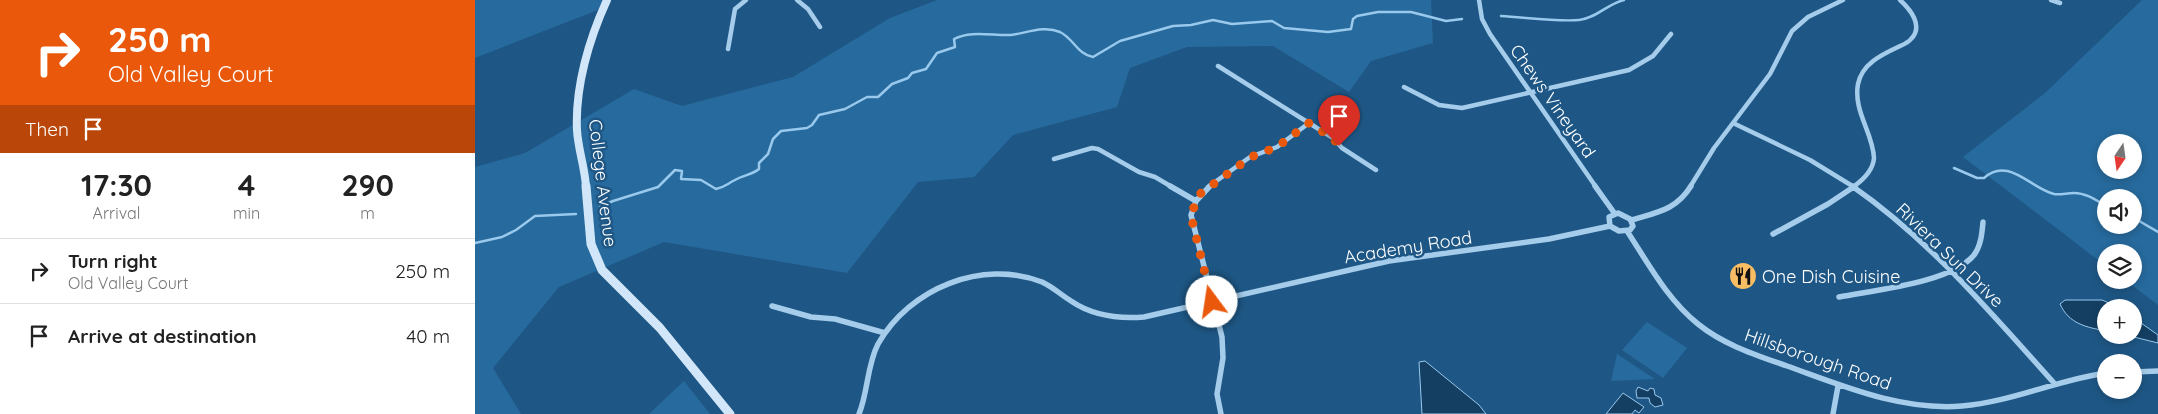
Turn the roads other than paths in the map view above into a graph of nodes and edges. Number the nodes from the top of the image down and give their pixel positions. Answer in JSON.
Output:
{"nodes":[{"id":1,"x":607,"y":0,"type":"edge"},
{"id":2,"x":746,"y":0,"type":"edge"},
{"id":3,"x":797,"y":0,"type":"edge"},
{"id":4,"x":1479,"y":0,"type":"edge"},
{"id":5,"x":1843,"y":0,"type":"edge"},
{"id":6,"x":1900,"y":0,"type":"edge"},
{"id":7,"x":2051,"y":0,"type":"edge"},
{"id":8,"x":2060,"y":3,"type":"dead end"},
{"id":9,"x":820,"y":27,"type":"dead end"},
{"id":10,"x":1671,"y":34,"type":"dead end"},
{"id":11,"x":729,"y":49,"type":"dead end"},
{"id":12,"x":1218,"y":66,"type":"dead end"},
{"id":13,"x":1404,"y":87,"type":"dead end"},
{"id":14,"x":1531,"y":93,"type":"junction"},
{"id":15,"x":1309,"y":123,"type":"junction"},
{"id":16,"x":1733,"y":123,"type":"junction"},
{"id":17,"x":1053,"y":159,"type":"dead end"},
{"id":18,"x":1376,"y":170,"type":"dead end"},
{"id":19,"x":1853,"y":187,"type":"junction"},
{"id":20,"x":1196,"y":201,"type":"junction"},
{"id":21,"x":1615,"y":214,"type":"junction"},
{"id":22,"x":1632,"y":220,"type":"junction"},
{"id":23,"x":1983,"y":222,"type":"dead end"},
{"id":24,"x":1610,"y":226,"type":"junction"},
{"id":25,"x":1627,"y":232,"type":"junction"},
{"id":26,"x":1773,"y":234,"type":"dead end"},
{"id":27,"x":1952,"y":271,"type":"junction"},
{"id":28,"x":1839,"y":296,"type":"dead end"},
{"id":29,"x":1212,"y":302,"type":"junction"},
{"id":30,"x":772,"y":306,"type":"dead end"},
{"id":31,"x":885,"y":333,"type":"junction"},
{"id":32,"x":2158,"y":371,"type":"edge"},
{"id":33,"x":2142,"y":372,"type":"edge"},
{"id":34,"x":2097,"y":375,"type":"edge"},
{"id":35,"x":2054,"y":383,"type":"junction"},
{"id":36,"x":1838,"y":386,"type":"junction"},
{"id":37,"x":730,"y":414,"type":"edge"},
{"id":38,"x":859,"y":414,"type":"edge"},
{"id":39,"x":1221,"y":414,"type":"edge"},
{"id":40,"x":1833,"y":414,"type":"edge"}],
"edges":[{"from":1,"to":37,"type":"street","name":"College Avenue"},
{"from":2,"to":11,"type":"street"},
{"from":3,"to":9,"type":"street"},
{"from":4,"to":14,"type":"street","name":"Chews Vineyard"},
{"from":5,"to":16,"type":"street"},
{"from":6,"to":19,"type":"street"},
{"from":7,"to":8,"type":"street"},
{"from":10,"to":14,"type":"street"},
{"from":12,"to":15,"type":"street"},
{"from":13,"to":14,"type":"street"},
{"from":14,"to":21,"type":"street","name":"Chews Vineyard"},
{"from":15,"to":18,"type":"street"},
{"from":15,"to":20,"type":"street"},
{"from":16,"to":19,"type":"street","name":"Riviera Sun Drive"},
{"from":16,"to":22,"type":"street"},
{"from":17,"to":20,"type":"street"},
{"from":19,"to":26,"type":"street"},
{"from":19,"to":27,"type":"street","name":"Riviera Sun Drive"},
{"from":20,"to":29,"type":"street"},
{"from":21,"to":22,"type":"street"},
{"from":21,"to":24,"type":"street"},
{"from":22,"to":25,"type":"street"},
{"from":23,"to":27,"type":"street"},
{"from":24,"to":25,"type":"street"},
{"from":24,"to":29,"type":"street","name":"Academy Road"},
{"from":25,"to":36,"type":"street","name":"Hillsborough Road"},
{"from":27,"to":28,"type":"street"},
{"from":27,"to":35,"type":"street","name":"Riviera Sun Drive"},
{"from":29,"to":31,"type":"street","name":"Academy Road"},
{"from":29,"to":39,"type":"street"},
{"from":30,"to":31,"type":"street"},
{"from":31,"to":38,"type":"street","name":"Academy Road"},
{"from":32,"to":33,"type":"street"},
{"from":34,"to":35,"type":"street","name":"Hillsborough Road"},
{"from":35,"to":36,"type":"street","name":"Hillsborough Road"},
{"from":36,"to":40,"type":"street"}]}
